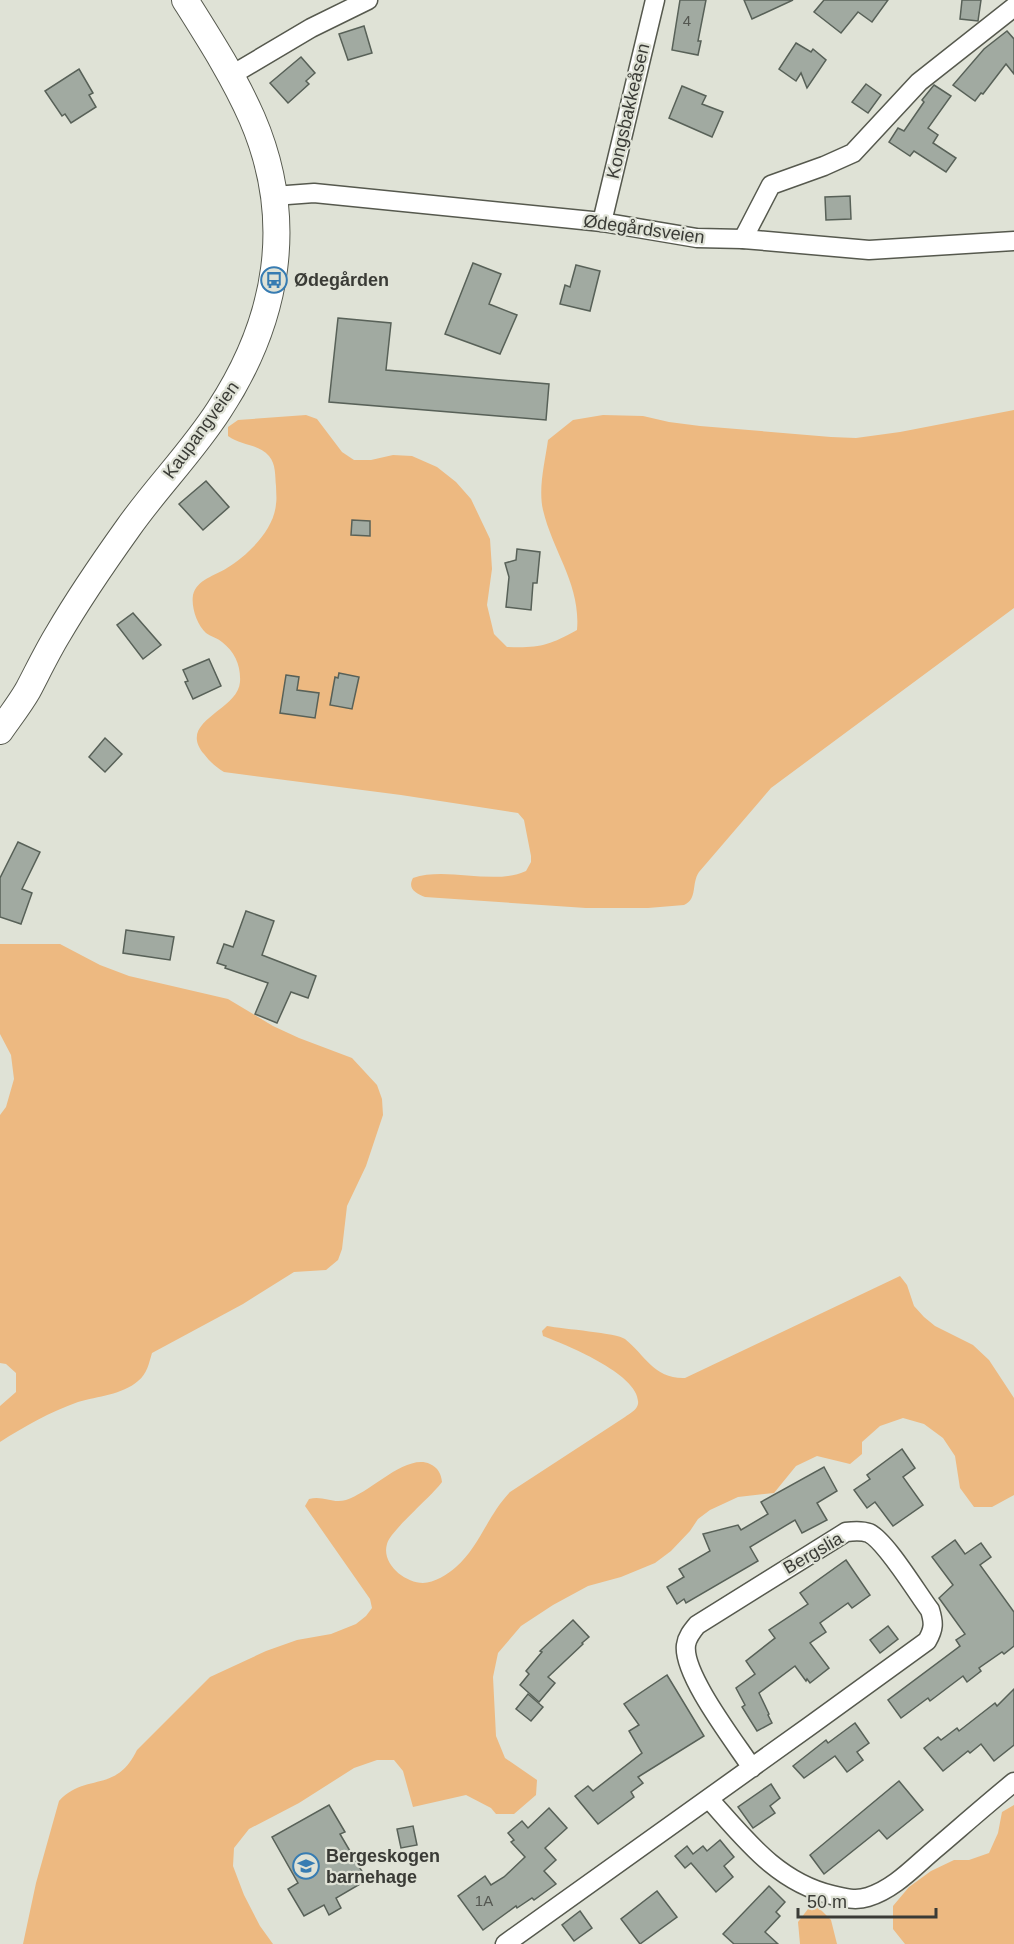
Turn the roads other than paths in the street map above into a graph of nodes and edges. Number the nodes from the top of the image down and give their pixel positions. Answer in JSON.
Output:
{"nodes":[{"id":1,"x":184,"y":0,"type":"edge"},
{"id":2,"x":369,"y":0,"type":"edge"},
{"id":3,"x":655,"y":0,"type":"edge"},
{"id":4,"x":1014,"y":7,"type":"edge"},
{"id":5,"x":230,"y":76,"type":"junction"},
{"id":6,"x":274,"y":196,"type":"junction"},
{"id":7,"x":602,"y":222,"type":"junction"},
{"id":8,"x":743,"y":239,"type":"junction"},
{"id":9,"x":1014,"y":241,"type":"edge"},
{"id":10,"x":0,"y":731,"type":"edge"},
{"id":11,"x":752,"y":1768,"type":"junction"},
{"id":12,"x":1014,"y":1782,"type":"edge"},
{"id":13,"x":709,"y":1799,"type":"junction"},
{"id":14,"x":505,"y":1944,"type":"edge"}],
"edges":[{"from":1,"to":5,"type":"main road","name":"Kaupangveien"},
{"from":2,"to":5,"type":"street"},
{"from":3,"to":7,"type":"street","name":"Kongsbakkeåsen"},
{"from":4,"to":8,"type":"street"},
{"from":5,"to":6,"type":"main road","name":"Kaupangveien"},
{"from":6,"to":7,"type":"street","name":"Ødegårdsveien"},
{"from":6,"to":10,"type":"main road","name":"Kaupangveien"},
{"from":7,"to":8,"type":"street","name":"Ødegårdsveien"},
{"from":8,"to":9,"type":"street","name":"Ødegårdsveien"},
{"from":11,"to":11,"type":"street","name":"Bergslia"},
{"from":11,"to":13,"type":"street","name":"Bergslia"},
{"from":12,"to":13,"type":"street"},
{"from":13,"to":14,"type":"street","name":"Bergslia"}]}
